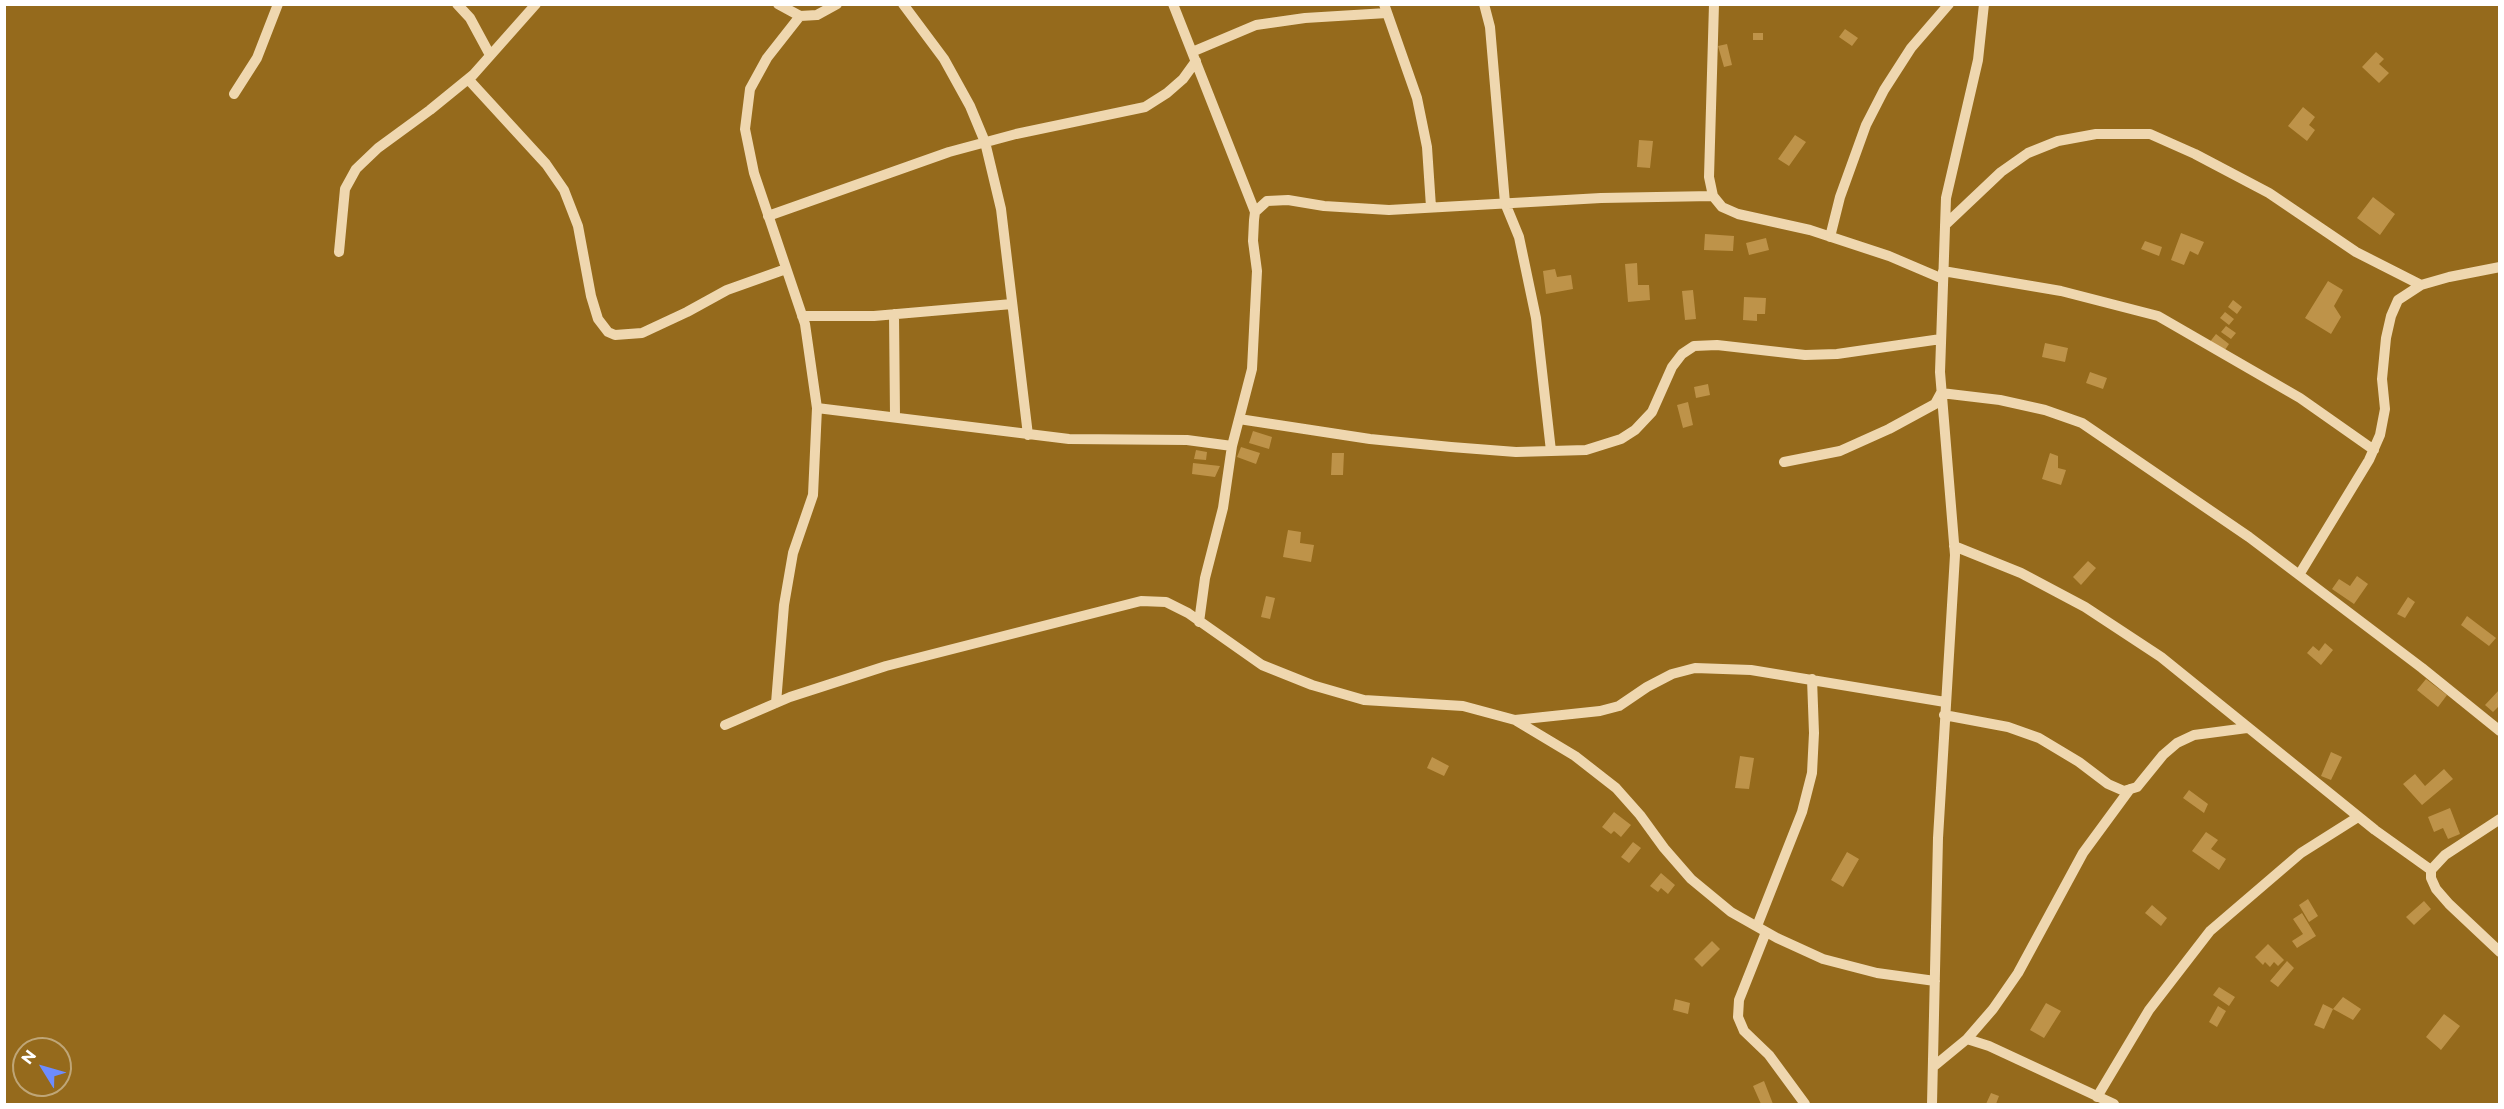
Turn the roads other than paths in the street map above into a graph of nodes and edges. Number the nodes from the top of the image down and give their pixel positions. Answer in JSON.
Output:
{"nodes":[{"id":1,"x":278,"y":4,"type":"edge"},
{"id":2,"x":458,"y":4,"type":"edge"},
{"id":3,"x":536,"y":4,"type":"edge"},
{"id":4,"x":778,"y":4,"type":"edge"},
{"id":5,"x":837,"y":4,"type":"edge"},
{"id":6,"x":903,"y":4,"type":"edge"},
{"id":7,"x":1173,"y":4,"type":"edge"},
{"id":8,"x":1484,"y":4,"type":"edge"},
{"id":9,"x":1714,"y":4,"type":"edge"},
{"id":10,"x":1948,"y":4,"type":"edge"},
{"id":11,"x":1984,"y":4,"type":"edge"},
{"id":12,"x":1386,"y":9,"type":"edge"},
{"id":13,"x":800,"y":16,"type":"junction"},
{"id":14,"x":490,"y":55,"type":"junction"},
{"id":15,"x":1194,"y":56,"type":"junction"},
{"id":16,"x":468,"y":79,"type":"junction"},
{"id":17,"x":234,"y":94,"type":"dead end"},
{"id":18,"x":986,"y":142,"type":"junction"},
{"id":19,"x":1713,"y":196,"type":"junction"},
{"id":20,"x":1505,"y":203,"type":"junction"},
{"id":21,"x":1431,"y":207,"type":"junction"},
{"id":22,"x":1256,"y":212,"type":"junction"},
{"id":23,"x":768,"y":216,"type":"junction"},
{"id":24,"x":1945,"y":225,"type":"junction"},
{"id":25,"x":1830,"y":237,"type":"junction"},
{"id":26,"x":339,"y":252,"type":"dead end"},
{"id":27,"x":2499,"y":267,"type":"edge"},
{"id":28,"x":786,"y":269,"type":"junction"},
{"id":29,"x":1943,"y":275,"type":"junction"},
{"id":30,"x":2421,"y":285,"type":"junction"},
{"id":31,"x":1012,"y":304,"type":"junction"},
{"id":32,"x":894,"y":314,"type":"junction"},
{"id":33,"x":802,"y":316,"type":"junction"},
{"id":34,"x":1941,"y":339,"type":"junction"},
{"id":35,"x":1941,"y":393,"type":"junction"},
{"id":36,"x":817,"y":408,"type":"junction"},
{"id":37,"x":895,"y":416,"type":"junction"},
{"id":38,"x":1239,"y":418,"type":"junction"},
{"id":39,"x":1028,"y":435,"type":"junction"},
{"id":40,"x":1232,"y":446,"type":"junction"},
{"id":41,"x":2374,"y":450,"type":"junction"},
{"id":42,"x":1551,"y":451,"type":"junction"},
{"id":43,"x":1784,"y":462,"type":"dead end"},
{"id":44,"x":1954,"y":546,"type":"junction"},
{"id":45,"x":2299,"y":575,"type":"junction"},
{"id":46,"x":1199,"y":622,"type":"junction"},
{"id":47,"x":1812,"y":679,"type":"junction"},
{"id":48,"x":1945,"y":702,"type":"junction"},
{"id":49,"x":777,"y":703,"type":"junction"},
{"id":50,"x":1944,"y":715,"type":"junction"},
{"id":51,"x":1515,"y":720,"type":"junction"},
{"id":52,"x":725,"y":725,"type":"dead end"},
{"id":53,"x":2247,"y":728,"type":"junction"},
{"id":54,"x":2499,"y":731,"type":"edge"},
{"id":55,"x":2130,"y":789,"type":"junction"},
{"id":56,"x":2358,"y":817,"type":"junction"},
{"id":57,"x":2499,"y":819,"type":"edge"},
{"id":58,"x":2431,"y":870,"type":"junction"},
{"id":59,"x":1761,"y":929,"type":"junction"},
{"id":60,"x":2499,"y":952,"type":"edge"},
{"id":61,"x":1935,"y":981,"type":"junction"},
{"id":62,"x":1967,"y":1039,"type":"junction"},
{"id":63,"x":1932,"y":1067,"type":"junction"},
{"id":64,"x":2097,"y":1097,"type":"junction"},
{"id":65,"x":1801,"y":1103,"type":"edge"},
{"id":66,"x":1932,"y":1104,"type":"edge"},
{"id":67,"x":2114,"y":1104,"type":"edge"}],
"edges":[{"from":1,"to":17,"type":"street"},
{"from":2,"to":14,"type":"street"},
{"from":3,"to":14,"type":"street"},
{"from":4,"to":13,"type":"street"},
{"from":5,"to":13,"type":"street"},
{"from":6,"to":18,"type":"street"},
{"from":7,"to":15,"type":"street"},
{"from":8,"to":20,"type":"street"},
{"from":9,"to":19,"type":"street"},
{"from":10,"to":25,"type":"street"},
{"from":11,"to":24,"type":"street"},
{"from":12,"to":15,"type":"street"},
{"from":12,"to":21,"type":"street"},
{"from":13,"to":23,"type":"street"},
{"from":14,"to":16,"type":"street"},
{"from":15,"to":18,"type":"street"},
{"from":15,"to":22,"type":"street"},
{"from":16,"to":26,"type":"street"},
{"from":16,"to":28,"type":"street"},
{"from":18,"to":23,"type":"street"},
{"from":18,"to":31,"type":"street"},
{"from":19,"to":20,"type":"street"},
{"from":19,"to":25,"type":"street"},
{"from":20,"to":21,"type":"street"},
{"from":20,"to":42,"type":"street"},
{"from":21,"to":22,"type":"street"},
{"from":22,"to":38,"type":"street"},
{"from":23,"to":28,"type":"street"},
{"from":24,"to":29,"type":"street"},
{"from":24,"to":30,"type":"street"},
{"from":25,"to":29,"type":"street"},
{"from":27,"to":30,"type":"street"},
{"from":28,"to":33,"type":"street"},
{"from":29,"to":34,"type":"street"},
{"from":29,"to":41,"type":"street"},
{"from":30,"to":41,"type":"street"},
{"from":31,"to":32,"type":"street"},
{"from":31,"to":39,"type":"street"},
{"from":32,"to":33,"type":"street"},
{"from":32,"to":37,"type":"street"},
{"from":33,"to":36,"type":"street"},
{"from":34,"to":35,"type":"street"},
{"from":34,"to":42,"type":"street"},
{"from":35,"to":43,"type":"street"},
{"from":35,"to":44,"type":"street"},
{"from":35,"to":45,"type":"street"},
{"from":36,"to":37,"type":"street"},
{"from":36,"to":49,"type":"street"},
{"from":37,"to":39,"type":"street"},
{"from":38,"to":40,"type":"street"},
{"from":38,"to":42,"type":"street"},
{"from":39,"to":40,"type":"street"},
{"from":40,"to":46,"type":"street"},
{"from":41,"to":45,"type":"street"},
{"from":44,"to":48,"type":"street"},
{"from":44,"to":53,"type":"street"},
{"from":45,"to":54,"type":"street"},
{"from":46,"to":49,"type":"street"},
{"from":46,"to":51,"type":"street"},
{"from":47,"to":48,"type":"street"},
{"from":47,"to":51,"type":"street"},
{"from":47,"to":59,"type":"street"},
{"from":48,"to":50,"type":"street"},
{"from":49,"to":52,"type":"street"},
{"from":50,"to":55,"type":"street"},
{"from":50,"to":61,"type":"street"},
{"from":51,"to":59,"type":"street"},
{"from":53,"to":55,"type":"street"},
{"from":53,"to":56,"type":"street"},
{"from":55,"to":62,"type":"street"},
{"from":56,"to":58,"type":"street"},
{"from":56,"to":64,"type":"street"},
{"from":57,"to":58,"type":"street"},
{"from":58,"to":60,"type":"street"},
{"from":59,"to":61,"type":"street"},
{"from":59,"to":65,"type":"street"},
{"from":61,"to":63,"type":"street"},
{"from":62,"to":63,"type":"street"},
{"from":62,"to":64,"type":"street"},
{"from":63,"to":66,"type":"street"},
{"from":64,"to":67,"type":"street"}]}
